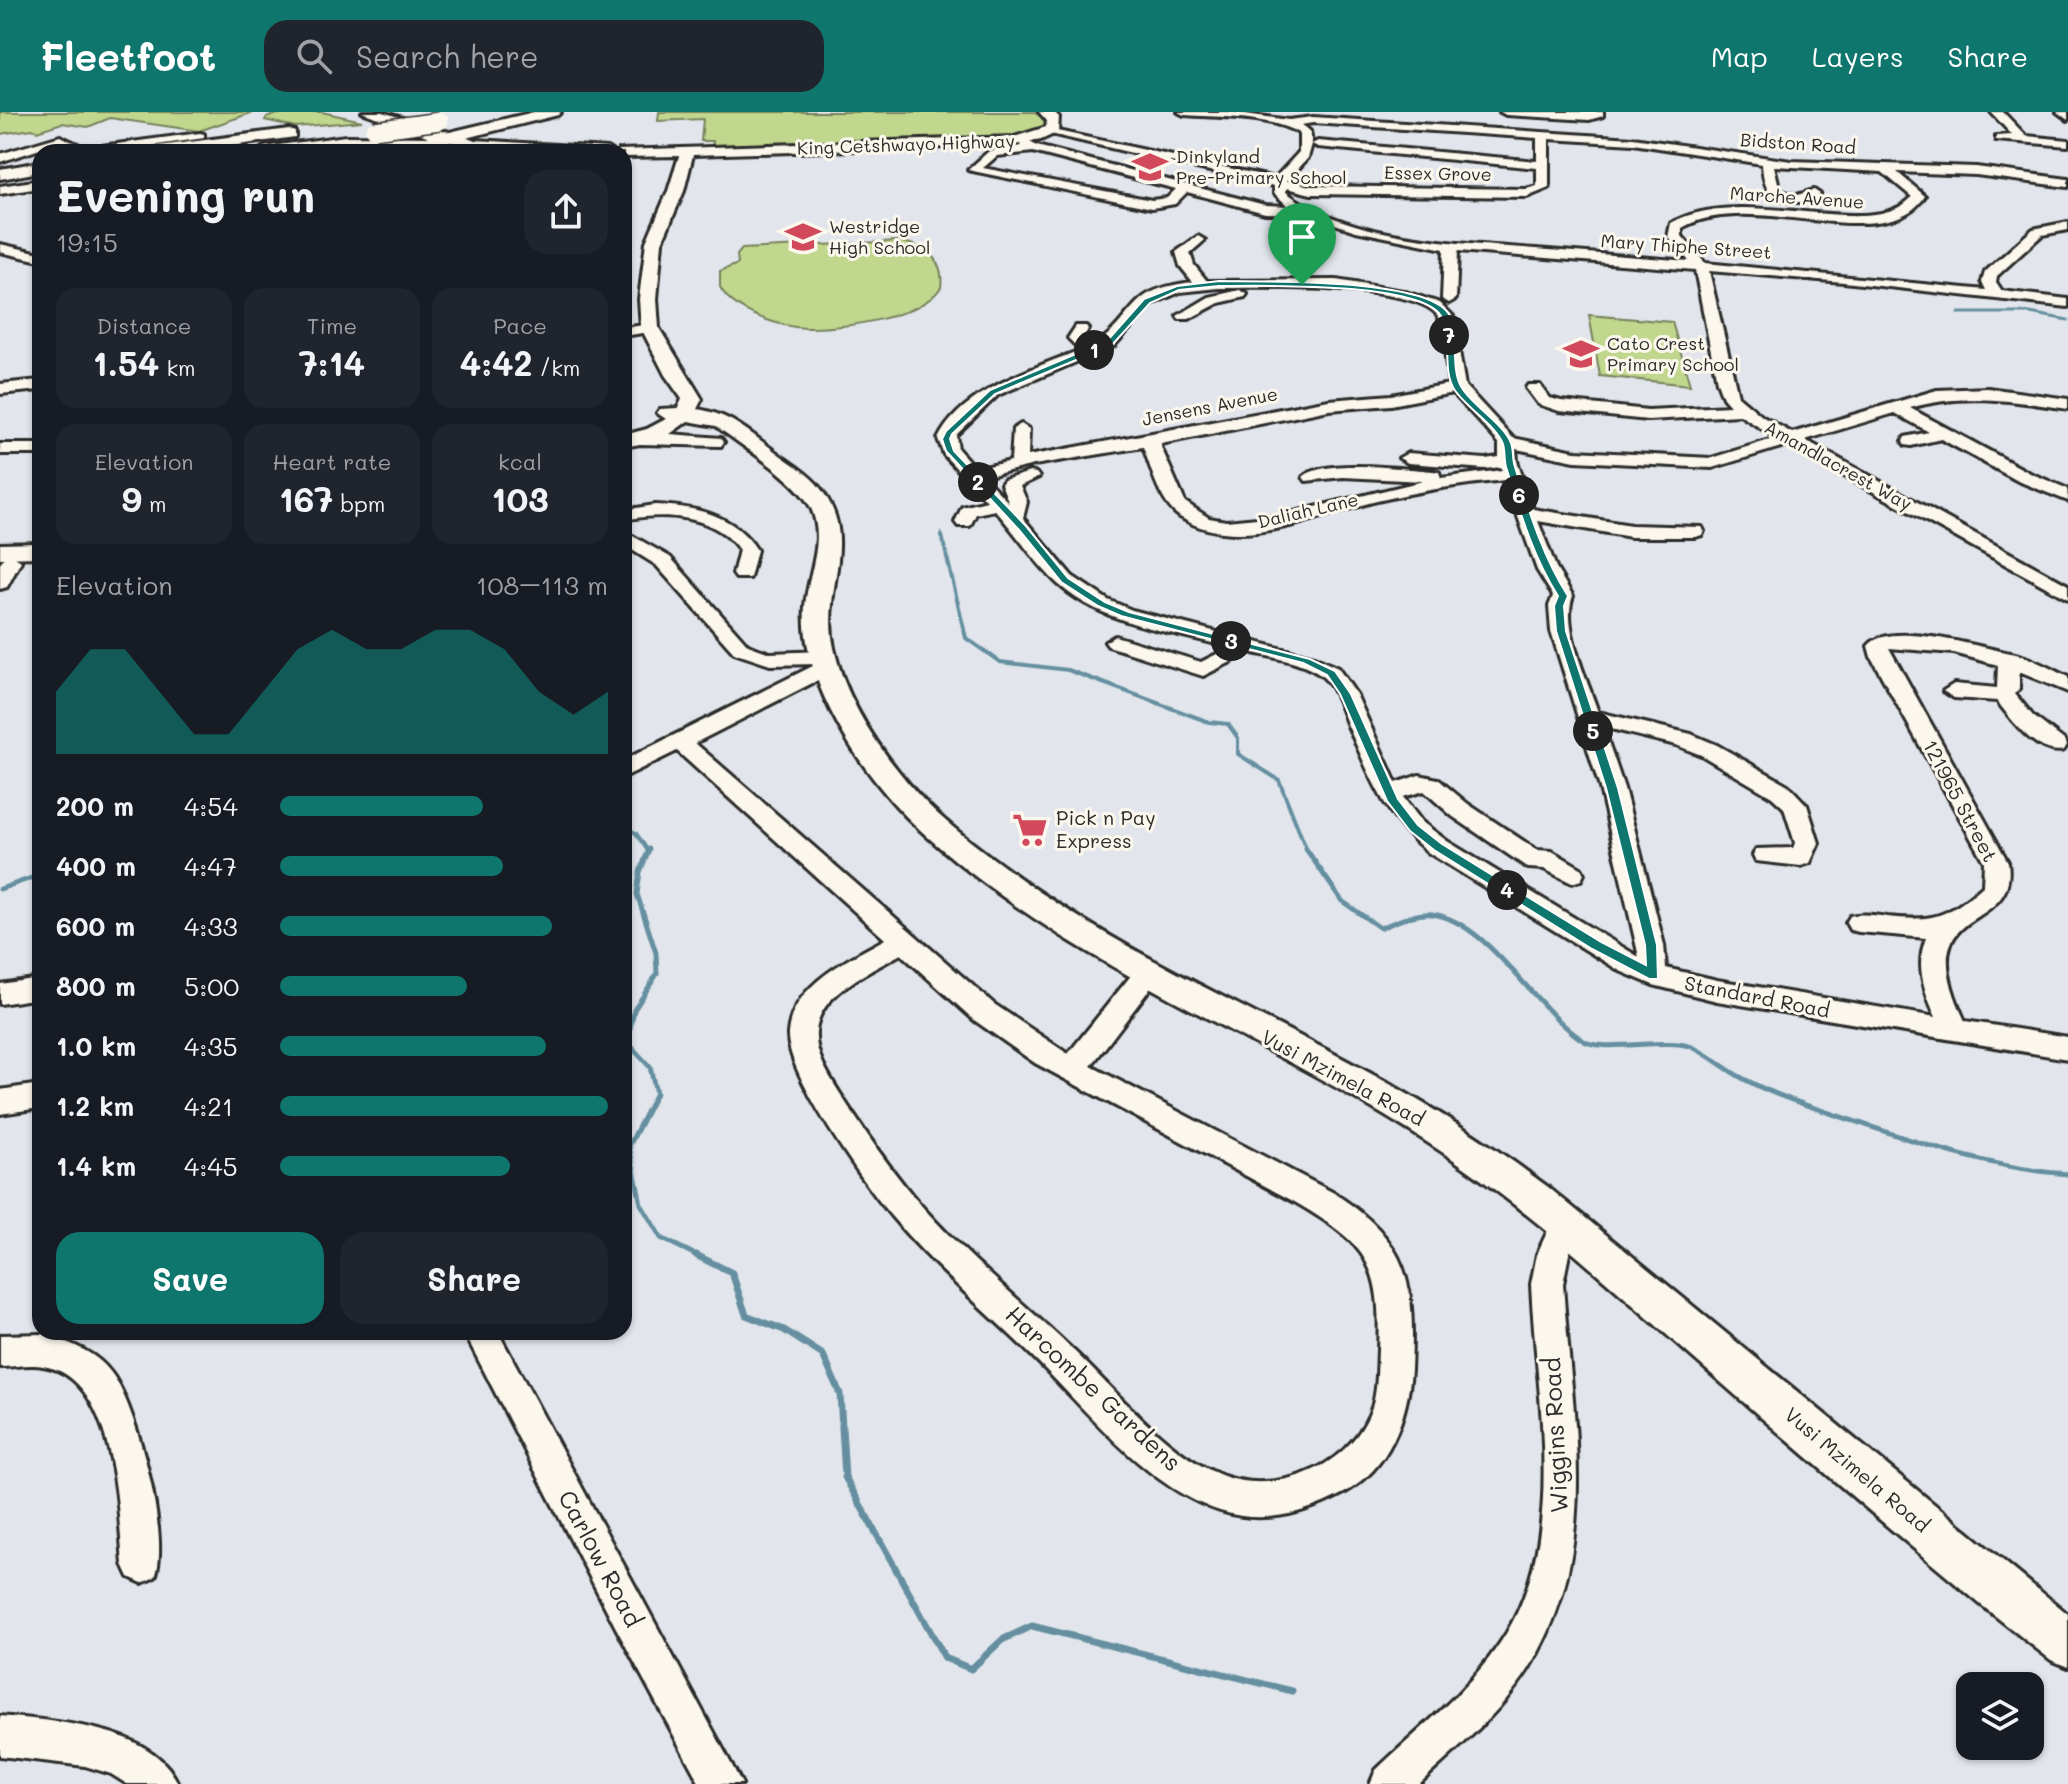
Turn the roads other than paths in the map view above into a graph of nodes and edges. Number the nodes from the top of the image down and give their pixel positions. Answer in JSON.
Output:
{"nodes":[{"id":1,"x":459,"y":112,"type":"edge"},
{"id":2,"x":507,"y":112,"type":"edge"},
{"id":3,"x":553,"y":112,"type":"edge"},
{"id":4,"x":1046,"y":112,"type":"edge"},
{"id":5,"x":1184,"y":112,"type":"edge"},
{"id":6,"x":1361,"y":112,"type":"edge"},
{"id":7,"x":1495,"y":112,"type":"edge"},
{"id":8,"x":1506,"y":112,"type":"edge"},
{"id":9,"x":1997,"y":112,"type":"edge"},
{"id":10,"x":2063,"y":112,"type":"edge"},
{"id":11,"x":1252,"y":114,"type":"edge"},
{"id":12,"x":1597,"y":114,"type":"edge"},
{"id":13,"x":2068,"y":117,"type":"edge"},
{"id":14,"x":362,"y":121,"type":"edge"},
{"id":15,"x":1333,"y":121,"type":"junction"},
{"id":16,"x":1289,"y":123,"type":"junction"},
{"id":17,"x":284,"y":128,"type":"junction"},
{"id":18,"x":1441,"y":129,"type":"junction"},
{"id":19,"x":1048,"y":132,"type":"junction"},
{"id":20,"x":1495,"y":132,"type":"junction"},
{"id":21,"x":1543,"y":136,"type":"junction"},
{"id":22,"x":2000,"y":138,"type":"dead end"},
{"id":23,"x":443,"y":139,"type":"junction"},
{"id":24,"x":2022,"y":139,"type":"junction"},
{"id":25,"x":419,"y":143,"type":"junction"},
{"id":26,"x":2068,"y":143,"type":"edge"},
{"id":27,"x":44,"y":144,"type":"edge"},
{"id":28,"x":70,"y":144,"type":"edge"},
{"id":29,"x":202,"y":144,"type":"edge"},
{"id":30,"x":205,"y":144,"type":"edge"},
{"id":31,"x":330,"y":144,"type":"edge"},
{"id":32,"x":428,"y":144,"type":"edge"},
{"id":33,"x":458,"y":144,"type":"edge"},
{"id":34,"x":480,"y":144,"type":"edge"},
{"id":35,"x":1027,"y":144,"type":"junction"},
{"id":36,"x":1313,"y":144,"type":"junction"},
{"id":37,"x":32,"y":148,"type":"edge"},
{"id":38,"x":784,"y":150,"type":"junction"},
{"id":39,"x":632,"y":155,"type":"edge"},
{"id":40,"x":686,"y":155,"type":"junction"},
{"id":41,"x":1441,"y":156,"type":"junction"},
{"id":42,"x":0,"y":158,"type":"edge"},
{"id":43,"x":32,"y":163,"type":"edge"},
{"id":44,"x":703,"y":163,"type":"junction"},
{"id":45,"x":1768,"y":163,"type":"junction"},
{"id":46,"x":1542,"y":165,"type":"junction"},
{"id":47,"x":32,"y":168,"type":"edge"},
{"id":48,"x":1885,"y":168,"type":"junction"},
{"id":49,"x":0,"y":171,"type":"edge"},
{"id":50,"x":32,"y":180,"type":"edge"},
{"id":51,"x":32,"y":181,"type":"edge"},
{"id":52,"x":0,"y":182,"type":"edge"},
{"id":53,"x":1280,"y":183,"type":"junction"},
{"id":54,"x":2068,"y":183,"type":"edge"},
{"id":55,"x":1185,"y":188,"type":"junction"},
{"id":56,"x":0,"y":190,"type":"edge"},
{"id":57,"x":676,"y":191,"type":"junction"},
{"id":58,"x":1814,"y":194,"type":"dead end"},
{"id":59,"x":1305,"y":210,"type":"junction"},
{"id":60,"x":2068,"y":226,"type":"edge"},
{"id":61,"x":1198,"y":240,"type":"dead end"},
{"id":62,"x":1451,"y":246,"type":"junction"},
{"id":63,"x":0,"y":248,"type":"edge"},
{"id":64,"x":32,"y":255,"type":"edge"},
{"id":65,"x":1701,"y":266,"type":"junction"},
{"id":66,"x":1203,"y":285,"type":"junction"},
{"id":67,"x":1302,"y":285,"type":"junction"},
{"id":68,"x":1996,"y":294,"type":"junction"},
{"id":69,"x":2068,"y":303,"type":"edge"},
{"id":70,"x":1444,"y":304,"type":"junction"},
{"id":71,"x":1184,"y":316,"type":"dead end"},
{"id":72,"x":650,"y":328,"type":"junction"},
{"id":73,"x":1081,"y":329,"type":"dead end"},
{"id":74,"x":632,"y":331,"type":"edge"},
{"id":75,"x":1091,"y":351,"type":"junction"},
{"id":76,"x":675,"y":375,"type":"junction"},
{"id":77,"x":32,"y":386,"type":"edge"},
{"id":78,"x":1457,"y":387,"type":"junction"},
{"id":79,"x":1534,"y":388,"type":"dead end"},
{"id":80,"x":0,"y":389,"type":"edge"},
{"id":81,"x":691,"y":394,"type":"junction"},
{"id":82,"x":2068,"y":404,"type":"edge"},
{"id":83,"x":1896,"y":407,"type":"junction"},
{"id":84,"x":1742,"y":410,"type":"junction"},
{"id":85,"x":670,"y":418,"type":"junction"},
{"id":86,"x":723,"y":422,"type":"junction"},
{"id":87,"x":1021,"y":429,"type":"dead end"},
{"id":88,"x":1943,"y":433,"type":"junction"},
{"id":89,"x":632,"y":435,"type":"edge"},
{"id":90,"x":632,"y":437,"type":"edge"},
{"id":91,"x":1154,"y":440,"type":"junction"},
{"id":92,"x":1791,"y":440,"type":"junction"},
{"id":93,"x":1911,"y":441,"type":"dead end"},
{"id":94,"x":714,"y":442,"type":"junction"},
{"id":95,"x":0,"y":449,"type":"edge"},
{"id":96,"x":32,"y":449,"type":"edge"},
{"id":97,"x":763,"y":455,"type":"junction"},
{"id":98,"x":1394,"y":457,"type":"dead end"},
{"id":99,"x":1509,"y":459,"type":"junction"},
{"id":100,"x":1025,"y":471,"type":"junction"},
{"id":101,"x":973,"y":475,"type":"junction"},
{"id":102,"x":1484,"y":476,"type":"junction"},
{"id":103,"x":1312,"y":477,"type":"dead end"},
{"id":104,"x":2068,"y":496,"type":"edge"},
{"id":105,"x":1006,"y":511,"type":"junction"},
{"id":106,"x":632,"y":514,"type":"edge"},
{"id":107,"x":1528,"y":514,"type":"junction"},
{"id":108,"x":964,"y":522,"type":"dead end"},
{"id":109,"x":1695,"y":531,"type":"dead end"},
{"id":110,"x":632,"y":542,"type":"edge"},
{"id":111,"x":32,"y":552,"type":"edge"},
{"id":112,"x":4,"y":558,"type":"edge"},
{"id":113,"x":32,"y":560,"type":"edge"},
{"id":114,"x":743,"y":574,"type":"dead end"},
{"id":115,"x":0,"y":583,"type":"edge"},
{"id":116,"x":2068,"y":593,"type":"edge"},
{"id":117,"x":1115,"y":642,"type":"dead end"},
{"id":118,"x":1237,"y":642,"type":"junction"},
{"id":119,"x":2009,"y":659,"type":"junction"},
{"id":120,"x":826,"y":662,"type":"junction"},
{"id":121,"x":2068,"y":685,"type":"edge"},
{"id":122,"x":1954,"y":691,"type":"dead end"},
{"id":123,"x":2003,"y":694,"type":"junction"},
{"id":124,"x":1590,"y":717,"type":"junction"},
{"id":125,"x":679,"y":741,"type":"junction"},
{"id":126,"x":2056,"y":745,"type":"dead end"},
{"id":127,"x":632,"y":765,"type":"edge"},
{"id":128,"x":1391,"y":793,"type":"junction"},
{"id":129,"x":1765,"y":855,"type":"dead end"},
{"id":130,"x":1572,"y":874,"type":"dead end"},
{"id":131,"x":1859,"y":923,"type":"dead end"},
{"id":132,"x":1946,"y":927,"type":"junction"},
{"id":133,"x":902,"y":941,"type":"junction"},
{"id":134,"x":1146,"y":975,"type":"junction"},
{"id":135,"x":1653,"y":975,"type":"junction"},
{"id":136,"x":32,"y":989,"type":"edge"},
{"id":137,"x":0,"y":994,"type":"edge"},
{"id":138,"x":1956,"y":1031,"type":"junction"},
{"id":139,"x":2068,"y":1048,"type":"edge"},
{"id":140,"x":1072,"y":1069,"type":"junction"},
{"id":141,"x":32,"y":1097,"type":"edge"},
{"id":142,"x":0,"y":1102,"type":"edge"},
{"id":143,"x":1567,"y":1223,"type":"junction"},
{"id":144,"x":484,"y":1340,"type":"edge"},
{"id":145,"x":0,"y":1351,"type":"edge"},
{"id":146,"x":142,"y":1564,"type":"dead end"},
{"id":147,"x":2068,"y":1643,"type":"edge"},
{"id":148,"x":0,"y":1736,"type":"edge"},
{"id":149,"x":158,"y":1784,"type":"edge"},
{"id":150,"x":722,"y":1784,"type":"edge"},
{"id":151,"x":1390,"y":1784,"type":"edge"}],
"edges":[{"from":1,"to":14,"type":"highway"},
{"from":2,"to":14,"type":"highway","bridge":true},
{"from":3,"to":23,"type":"highway"},
{"from":4,"to":19,"type":"main road"},
{"from":5,"to":11,"type":"street","name":"Bidston Road"},
{"from":6,"to":15,"type":"street"},
{"from":7,"to":20,"type":"street"},
{"from":8,"to":12,"type":"street"},
{"from":9,"to":24,"type":"street"},
{"from":10,"to":13,"type":"street"},
{"from":11,"to":16,"type":"street","name":"Bidston Road"},
{"from":14,"to":17,"type":"highway"},
{"from":14,"to":23,"type":"main road"},
{"from":14,"to":29,"type":"highway"},
{"from":14,"to":30,"type":"highway"},
{"from":15,"to":16,"type":"street","name":"Bidston Road"},
{"from":15,"to":18,"type":"street","name":"Bidston Road"},
{"from":15,"to":36,"type":"street"},
{"from":16,"to":36,"type":"street"},
{"from":17,"to":29,"type":"highway"},
{"from":17,"to":29,"type":"highway"},
{"from":18,"to":20,"type":"street","name":"Bidston Road"},
{"from":18,"to":41,"type":"street"},
{"from":19,"to":35,"type":"main road","name":"King Cetshwayo Highway"},
{"from":19,"to":53,"type":"street"},
{"from":20,"to":21,"type":"street","name":"Bidston Road"},
{"from":21,"to":45,"type":"street","name":"Bidston Road"},
{"from":21,"to":46,"type":"street","name":"Essex Grove"},
{"from":22,"to":24,"type":"street"},
{"from":23,"to":25,"type":"highway"},
{"from":23,"to":33,"type":"main road"},
{"from":23,"to":34,"type":"main road"},
{"from":24,"to":26,"type":"street"},
{"from":25,"to":31,"type":"highway"},
{"from":25,"to":32,"type":"main road"},
{"from":27,"to":28,"type":"street"},
{"from":35,"to":38,"type":"main road","name":"King Cetshwayo Highway"},
{"from":35,"to":55,"type":"street","name":"Mary Thiphe Street"},
{"from":35,"to":55,"type":"street"},
{"from":36,"to":41,"type":"street"},
{"from":36,"to":53,"type":"street"},
{"from":37,"to":42,"type":"street"},
{"from":38,"to":44,"type":"main road","name":"King Cetshwayo Highway"},
{"from":38,"to":44,"type":"main road","name":"King Cetshwayo Highway"},
{"from":39,"to":40,"type":"main road"},
{"from":40,"to":44,"type":"main road"},
{"from":40,"to":57,"type":"main road"},
{"from":41,"to":46,"type":"street"},
{"from":43,"to":49,"type":"street"},
{"from":44,"to":57,"type":"main road"},
{"from":45,"to":48,"type":"street","name":"Bidston Road"},
{"from":45,"to":58,"type":"street"},
{"from":46,"to":53,"type":"street","name":"Essex Grove"},
{"from":47,"to":49,"type":"highway"},
{"from":48,"to":54,"type":"street","name":"Bidston Road"},
{"from":48,"to":65,"type":"street","name":"Marche Avenue"},
{"from":50,"to":52,"type":"highway"},
{"from":51,"to":56,"type":"street"},
{"from":53,"to":59,"type":"street"},
{"from":55,"to":59,"type":"street","name":"Mary Thiphe Street"},
{"from":57,"to":72,"type":"main road"},
{"from":59,"to":62,"type":"street","name":"Mary Thiphe Street"},
{"from":60,"to":68,"type":"street"},
{"from":61,"to":66,"type":"street"},
{"from":62,"to":65,"type":"street","name":"Mary Thiphe Street"},
{"from":62,"to":70,"type":"street"},
{"from":63,"to":64,"type":"street"},
{"from":65,"to":68,"type":"street","name":"Mary Thiphe Street"},
{"from":65,"to":84,"type":"street","name":"Amandlacrest Way"},
{"from":66,"to":67,"type":"street"},
{"from":66,"to":75,"type":"street"},
{"from":67,"to":70,"type":"street"},
{"from":67,"to":71,"type":"street"},
{"from":68,"to":69,"type":"street","name":"Mary Thiphe Street"},
{"from":70,"to":78,"type":"street"},
{"from":72,"to":74,"type":"street"},
{"from":72,"to":76,"type":"main road"},
{"from":73,"to":75,"type":"street"},
{"from":75,"to":101,"type":"street","name":"Standard Road"},
{"from":76,"to":81,"type":"main road"},
{"from":76,"to":85,"type":"main road"},
{"from":77,"to":80,"type":"street"},
{"from":78,"to":91,"type":"street","name":"Jensens Avenue"},
{"from":78,"to":99,"type":"street"},
{"from":79,"to":84,"type":"street"},
{"from":81,"to":85,"type":"main road"},
{"from":81,"to":86,"type":"main road"},
{"from":82,"to":83,"type":"street"},
{"from":83,"to":88,"type":"street"},
{"from":83,"to":92,"type":"street"},
{"from":84,"to":92,"type":"street","name":"Amandlacrest Way"},
{"from":85,"to":86,"type":"main road","name":"Vusi Mzimela Road"},
{"from":85,"to":89,"type":"main road"},
{"from":85,"to":94,"type":"main road","name":"Vusi Mzimela Road"},
{"from":86,"to":97,"type":"main road","name":"Vusi Mzimela Road"},
{"from":87,"to":100,"type":"street"},
{"from":88,"to":93,"type":"street"},
{"from":88,"to":104,"type":"street"},
{"from":90,"to":94,"type":"main road"},
{"from":91,"to":100,"type":"street","name":"Jensens Avenue"},
{"from":91,"to":102,"type":"street","name":"Daliah Lane"},
{"from":92,"to":99,"type":"street"},
{"from":92,"to":116,"type":"street","name":"Amandlacrest Way"},
{"from":94,"to":97,"type":"main road","name":"Vusi Mzimela Road"},
{"from":95,"to":96,"type":"street"},
{"from":97,"to":120,"type":"main road","name":"Vusi Mzimela Road"},
{"from":98,"to":99,"type":"street"},
{"from":99,"to":102,"type":"street","name":"Daliah Lane"},
{"from":99,"to":107,"type":"street"},
{"from":100,"to":101,"type":"street","name":"Jensens Avenue"},
{"from":100,"to":105,"type":"street"},
{"from":101,"to":105,"type":"street","name":"Standard Road"},
{"from":102,"to":103,"type":"street"},
{"from":105,"to":108,"type":"street"},
{"from":105,"to":118,"type":"street","name":"Standard Road"},
{"from":106,"to":114,"type":"street"},
{"from":107,"to":109,"type":"street"},
{"from":107,"to":124,"type":"street"},
{"from":110,"to":120,"type":"street"},
{"from":111,"to":112,"type":"main road"},
{"from":112,"to":113,"type":"main road"},
{"from":112,"to":115,"type":"street"},
{"from":117,"to":118,"type":"street"},
{"from":118,"to":128,"type":"street","name":"Standard Road"},
{"from":119,"to":121,"type":"street"},
{"from":119,"to":123,"type":"street"},
{"from":119,"to":132,"type":"street","name":"121965 Street"},
{"from":120,"to":125,"type":"street"},
{"from":120,"to":134,"type":"main road","name":"Vusi Mzimela Road"},
{"from":122,"to":123,"type":"street"},
{"from":123,"to":126,"type":"street"},
{"from":124,"to":129,"type":"street"},
{"from":124,"to":135,"type":"street"},
{"from":125,"to":127,"type":"street"},
{"from":125,"to":133,"type":"street","name":"Harcombe Gardens"},
{"from":128,"to":130,"type":"street"},
{"from":128,"to":135,"type":"street","name":"Standard Road"},
{"from":131,"to":132,"type":"street"},
{"from":132,"to":138,"type":"street"},
{"from":133,"to":140,"type":"street","name":"Harcombe Gardens"},
{"from":133,"to":140,"type":"street","name":"Harcombe Gardens"},
{"from":134,"to":140,"type":"street"},
{"from":134,"to":143,"type":"main road","name":"Vusi Mzimela Road"},
{"from":135,"to":138,"type":"street","name":"Standard Road"},
{"from":136,"to":137,"type":"street"},
{"from":138,"to":139,"type":"street","name":"Standard Road"},
{"from":141,"to":142,"type":"street"},
{"from":143,"to":147,"type":"main road","name":"Vusi Mzimela Road"},
{"from":143,"to":151,"type":"street","name":"Wiggins Road"},
{"from":144,"to":150,"type":"street","name":"Carlow Road"},
{"from":145,"to":146,"type":"street"},
{"from":148,"to":149,"type":"street"}]}
